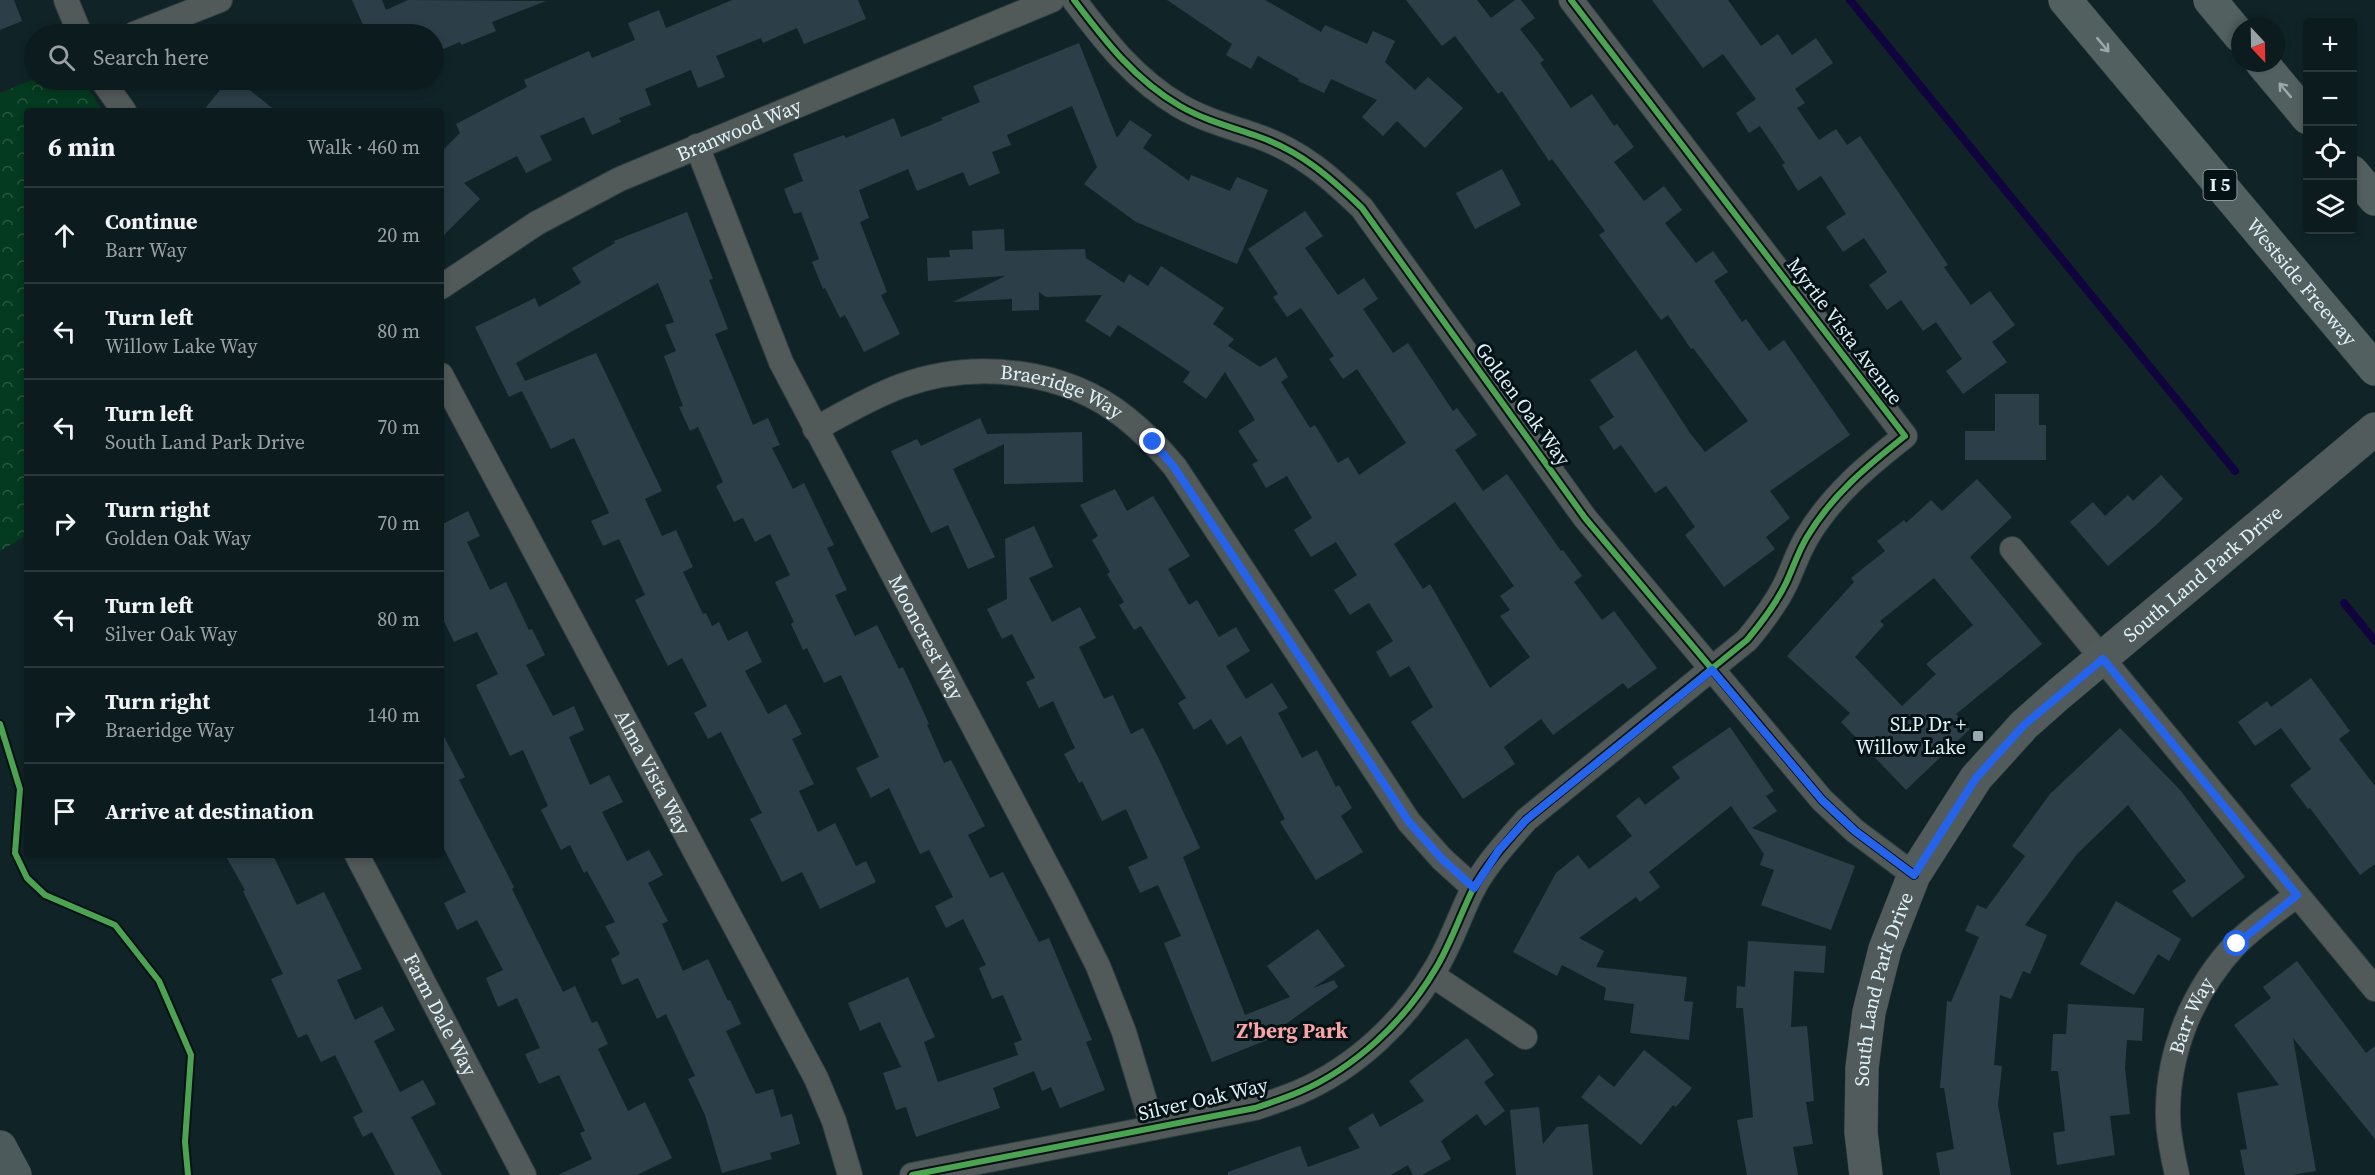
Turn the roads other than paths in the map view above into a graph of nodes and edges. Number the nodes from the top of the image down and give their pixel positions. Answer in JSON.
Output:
{"nodes":[{"id":1,"x":66,"y":0,"type":"edge"},
{"id":2,"x":220,"y":0,"type":"edge"},
{"id":3,"x":1052,"y":0,"type":"edge"},
{"id":4,"x":1074,"y":0,"type":"edge"},
{"id":5,"x":1571,"y":0,"type":"edge"},
{"id":6,"x":2065,"y":0,"type":"edge"},
{"id":7,"x":2210,"y":0,"type":"edge"},
{"id":8,"x":76,"y":24,"type":"edge"},
{"id":9,"x":159,"y":24,"type":"edge"},
{"id":10,"x":2231,"y":25,"type":"edge"},
{"id":11,"x":2269,"y":72,"type":"edge"},
{"id":12,"x":109,"y":90,"type":"edge"},
{"id":13,"x":122,"y":108,"type":"edge"},
{"id":14,"x":2303,"y":113,"type":"edge"},
{"id":15,"x":697,"y":146,"type":"junction"},
{"id":16,"x":2357,"y":178,"type":"edge"},
{"id":17,"x":2375,"y":199,"type":"edge"},
{"id":18,"x":444,"y":285,"type":"edge"},
{"id":19,"x":2375,"y":369,"type":"edge"},
{"id":20,"x":444,"y":381,"type":"edge"},
{"id":21,"x":815,"y":429,"type":"junction"},
{"id":22,"x":2375,"y":429,"type":"edge"},
{"id":23,"x":2012,"y":549,"type":"dead end"},
{"id":24,"x":2103,"y":659,"type":"junction"},
{"id":25,"x":1712,"y":670,"type":"junction"},
{"id":26,"x":359,"y":858,"type":"edge"},
{"id":27,"x":1914,"y":875,"type":"junction"},
{"id":28,"x":1474,"y":888,"type":"junction"},
{"id":29,"x":2297,"y":895,"type":"junction"},
{"id":30,"x":1432,"y":975,"type":"junction"},
{"id":31,"x":2375,"y":989,"type":"edge"},
{"id":32,"x":1525,"y":1037,"type":"dead end"},
{"id":33,"x":1153,"y":1128,"type":"junction"},
{"id":34,"x":0,"y":1147,"type":"edge"},
{"id":35,"x":15,"y":1175,"type":"edge"},
{"id":36,"x":524,"y":1175,"type":"edge"},
{"id":37,"x":850,"y":1175,"type":"edge"},
{"id":38,"x":912,"y":1175,"type":"edge"},
{"id":39,"x":1866,"y":1175,"type":"edge"},
{"id":40,"x":2177,"y":1175,"type":"edge"}],
"edges":[{"from":1,"to":8,"type":"street"},
{"from":2,"to":9,"type":"street"},
{"from":3,"to":15,"type":"street","name":"Branwood Way"},
{"from":4,"to":25,"type":"street","name":"Golden Oak Way"},
{"from":5,"to":25,"type":"street","name":"Myrtle Vista Avenue"},
{"from":6,"to":19,"type":"highway","name":"Westside Freeway","number":"I 5","one_way":true},
{"from":7,"to":10,"type":"highway"},
{"from":14,"to":11,"type":"highway","one_way":true},
{"from":12,"to":13,"type":"street"},
{"from":15,"to":18,"type":"street","name":"Branwood Way"},
{"from":15,"to":21,"type":"street","name":"Mooncrest Way"},
{"from":16,"to":17,"type":"highway"},
{"from":20,"to":37,"type":"street","name":"Alma Vista Way"},
{"from":21,"to":28,"type":"street","name":"Braeridge Way"},
{"from":21,"to":33,"type":"street","name":"Mooncrest Way"},
{"from":22,"to":24,"type":"street","name":"South Land Park Drive"},
{"from":23,"to":24,"type":"street"},
{"from":24,"to":27,"type":"street","name":"South Land Park Drive"},
{"from":24,"to":29,"type":"street"},
{"from":25,"to":27,"type":"street","name":"Golden Oak Way"},
{"from":25,"to":28,"type":"street","name":"Silver Oak Way"},
{"from":26,"to":36,"type":"street","name":"Farm Dale Way"},
{"from":27,"to":39,"type":"street","name":"South Land Park Drive"},
{"from":28,"to":30,"type":"street","name":"Silver Oak Way"},
{"from":29,"to":31,"type":"street"},
{"from":29,"to":40,"type":"street","name":"Barr Way"},
{"from":30,"to":32,"type":"street"},
{"from":30,"to":33,"type":"street","name":"Silver Oak Way"},
{"from":33,"to":38,"type":"street","name":"Silver Oak Way"},
{"from":34,"to":35,"type":"main road"}]}
